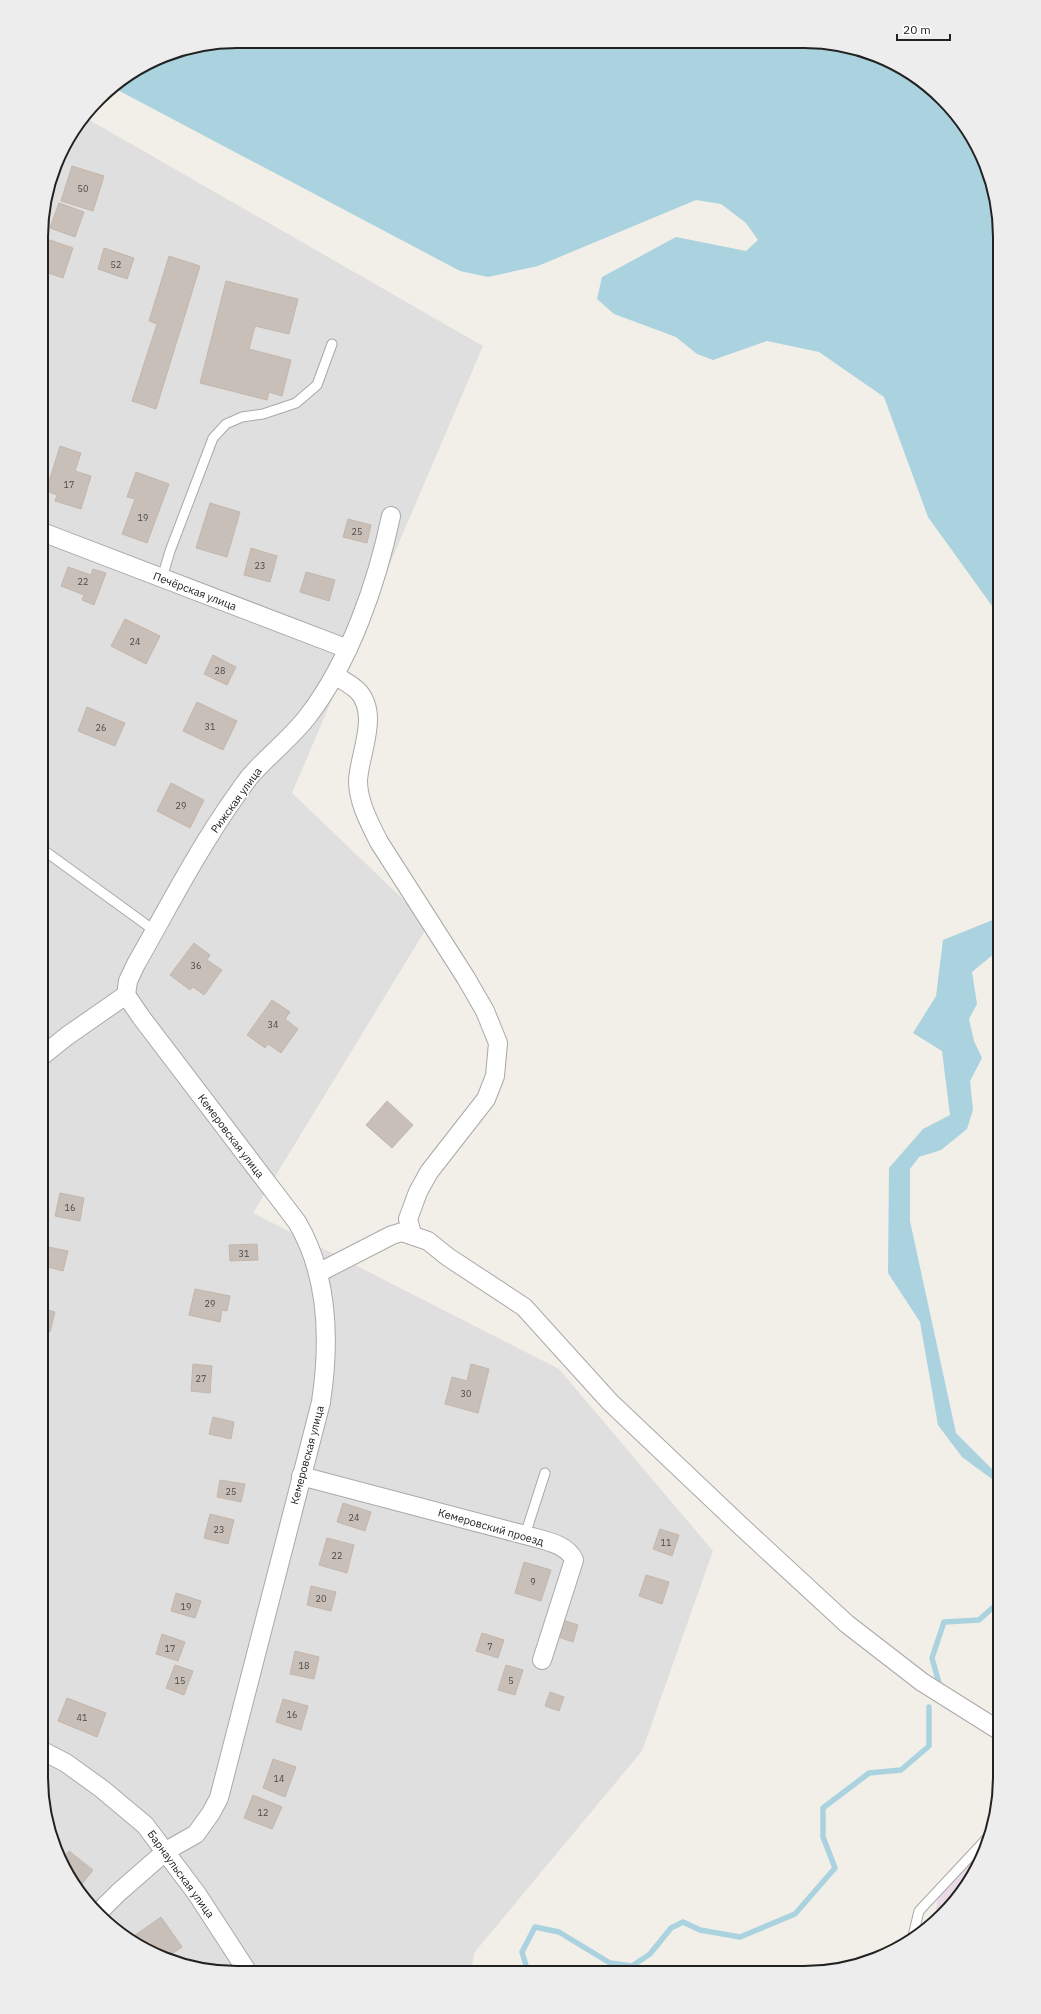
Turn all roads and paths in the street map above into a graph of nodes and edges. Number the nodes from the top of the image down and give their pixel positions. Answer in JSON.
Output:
{"nodes":[{"id":1,"x":332,"y":344,"type":"dead end"},
{"id":2,"x":391,"y":516,"type":"dead end"},
{"id":3,"x":48,"y":534,"type":"edge"},
{"id":4,"x":162,"y":578,"type":"junction"},
{"id":5,"x":348,"y":649,"type":"junction"},
{"id":6,"x":335,"y":675,"type":"junction"},
{"id":7,"x":48,"y":853,"type":"edge"},
{"id":8,"x":155,"y":931,"type":"junction"},
{"id":9,"x":126,"y":995,"type":"junction"},
{"id":10,"x":48,"y":1051,"type":"edge"},
{"id":11,"x":412,"y":1234,"type":"junction"},
{"id":12,"x":318,"y":1273,"type":"junction"},
{"id":13,"x":545,"y":1473,"type":"dead end"},
{"id":14,"x":301,"y":1476,"type":"junction"},
{"id":15,"x":526,"y":1535,"type":"junction"},
{"id":16,"x":542,"y":1660,"type":"dead end"},
{"id":17,"x":993,"y":1727,"type":"edge"},
{"id":18,"x":48,"y":1754,"type":"edge"},
{"id":19,"x":980,"y":1845,"type":"edge"},
{"id":20,"x":166,"y":1851,"type":"junction"},
{"id":21,"x":102,"y":1909,"type":"edge"},
{"id":22,"x":914,"y":1930,"type":"edge"},
{"id":23,"x":244,"y":1966,"type":"edge"}],
"edges":[{"from":1,"to":4,"type":"lane"},
{"from":2,"to":5,"type":"street","name":"Рижская улица"},
{"from":3,"to":4,"type":"street","name":"Печёрская улица"},
{"from":4,"to":5,"type":"street","name":"Печёрская улица"},
{"from":5,"to":6,"type":"street","name":"Рижская улица"},
{"from":6,"to":8,"type":"street","name":"Рижская улица"},
{"from":6,"to":11,"type":"street"},
{"from":7,"to":8,"type":"lane"},
{"from":8,"to":9,"type":"street","name":"Рижская улица"},
{"from":9,"to":10,"type":"street"},
{"from":9,"to":12,"type":"street","name":"Кемеровская улица"},
{"from":11,"to":12,"type":"street"},
{"from":11,"to":17,"type":"street"},
{"from":12,"to":14,"type":"street","name":"Кемеровская улица"},
{"from":13,"to":15,"type":"lane"},
{"from":14,"to":15,"type":"street","name":"Кемеровский проезд"},
{"from":14,"to":20,"type":"street","name":"Кемеровская улица"},
{"from":15,"to":16,"type":"street","name":"Кемеровский проезд"},
{"from":18,"to":20,"type":"street","name":"Барнаульская улица"},
{"from":19,"to":22,"type":"lane"},
{"from":20,"to":21,"type":"street","name":"Кемеровская улица"},
{"from":20,"to":23,"type":"street","name":"Барнаульская улица"}]}
